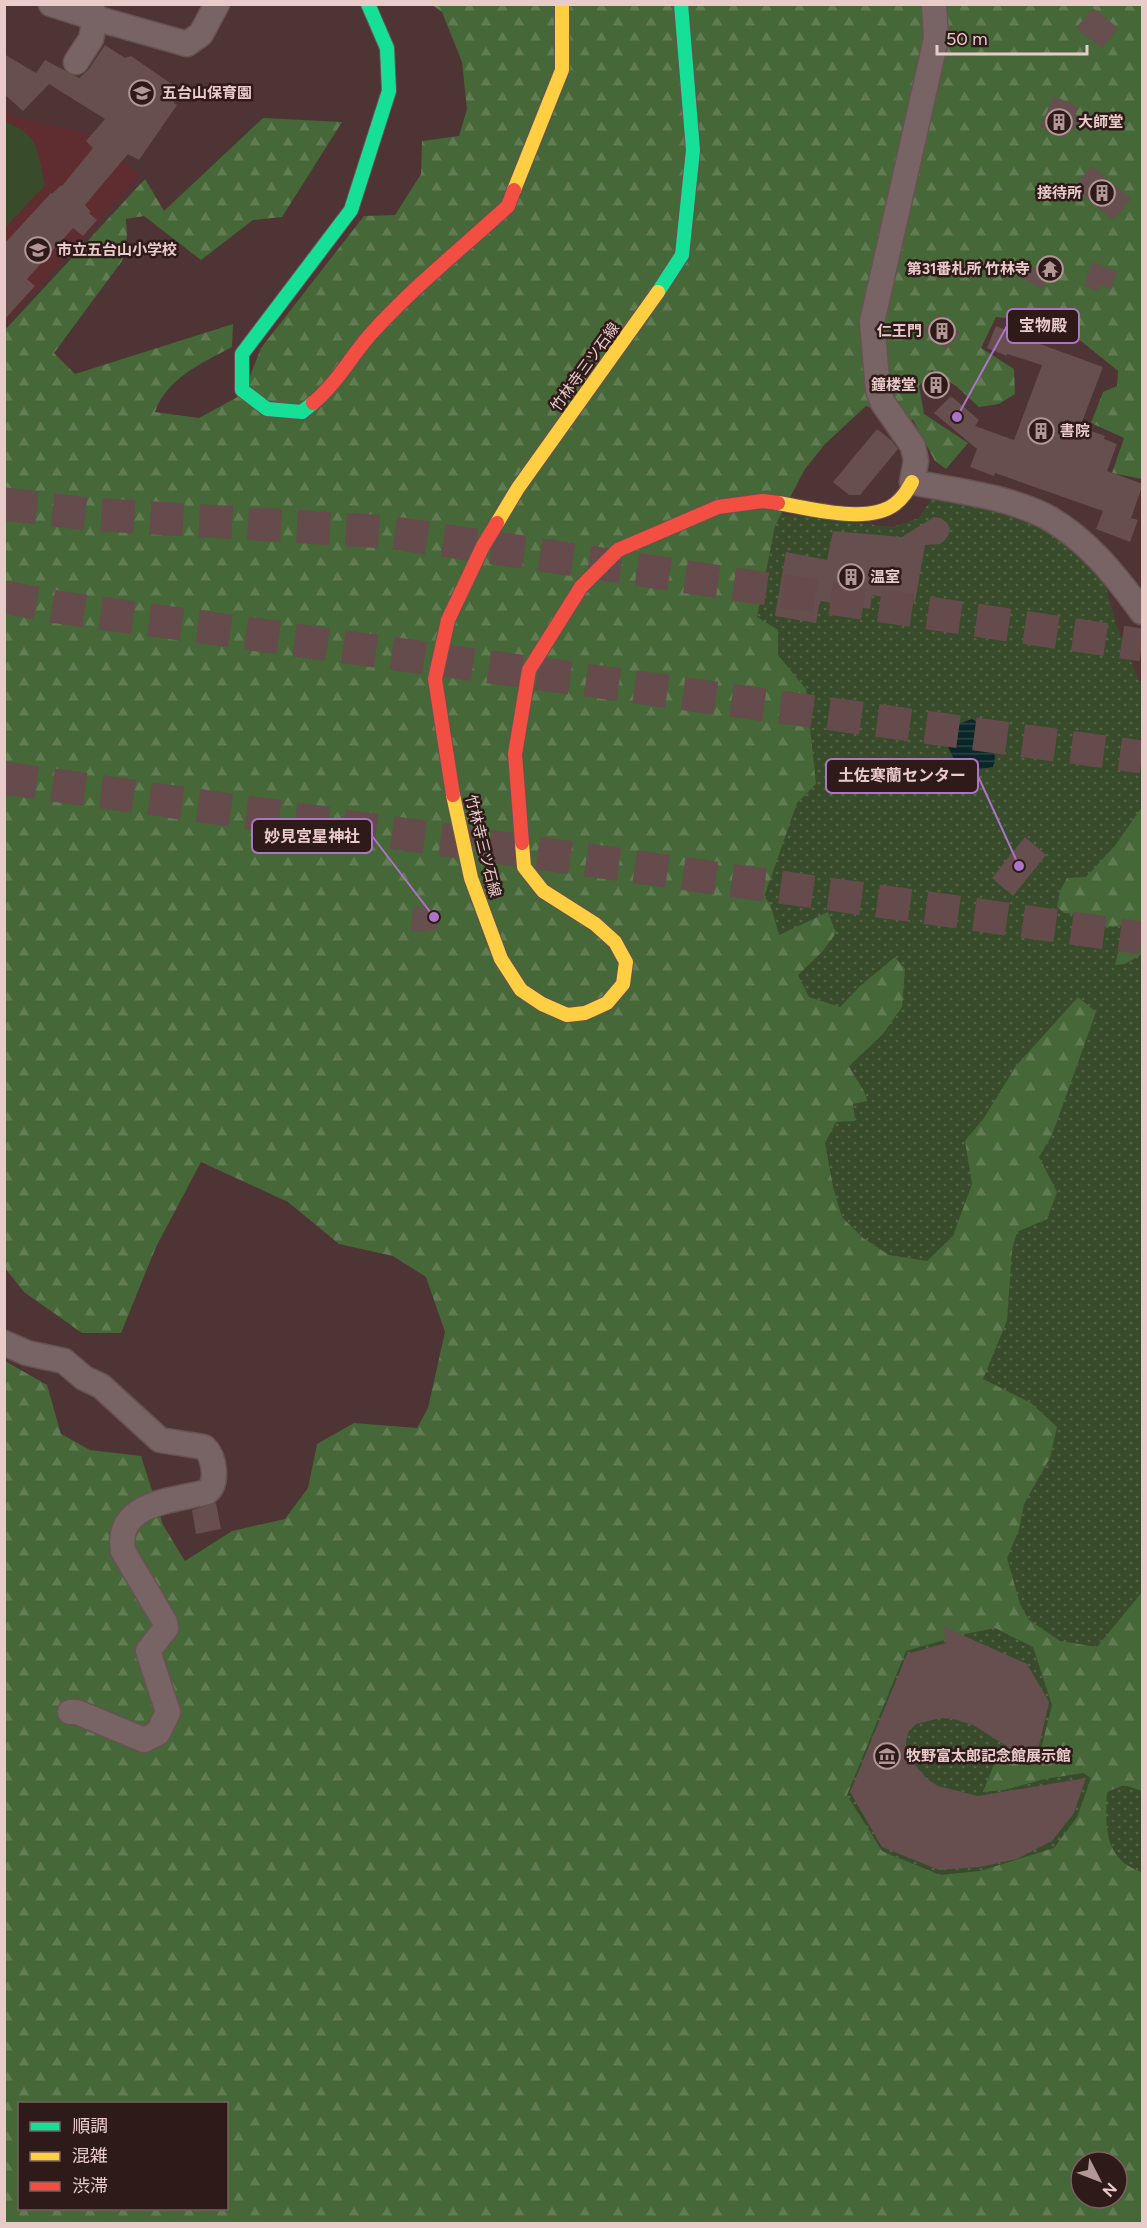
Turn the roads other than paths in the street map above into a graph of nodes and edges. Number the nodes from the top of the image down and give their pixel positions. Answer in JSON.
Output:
{"nodes":[{"id":1,"x":51,"y":4,"type":"edge"},
{"id":2,"x":217,"y":4,"type":"edge"},
{"id":3,"x":368,"y":4,"type":"edge"},
{"id":4,"x":562,"y":4,"type":"edge"},
{"id":5,"x":681,"y":4,"type":"edge"},
{"id":6,"x":934,"y":4,"type":"edge"},
{"id":7,"x":92,"y":11,"type":"edge"},
{"id":8,"x":76,"y":62,"type":"dead end"},
{"id":9,"x":912,"y":482,"type":"junction"},
{"id":10,"x":1143,"y":612,"type":"edge"},
{"id":11,"x":4,"y":1343,"type":"edge"},
{"id":12,"x":70,"y":1712,"type":"dead end"}],
"edges":[{"from":1,"to":7,"type":"street"},
{"from":2,"to":7,"type":"street"},
{"from":3,"to":4,"type":"main road"},
{"from":5,"to":9,"type":"main road","name":"竹林寺三ツ石線"},
{"from":6,"to":9,"type":"street"},
{"from":7,"to":8,"type":"street"},
{"from":9,"to":10,"type":"street"},
{"from":11,"to":12,"type":"street"}]}
